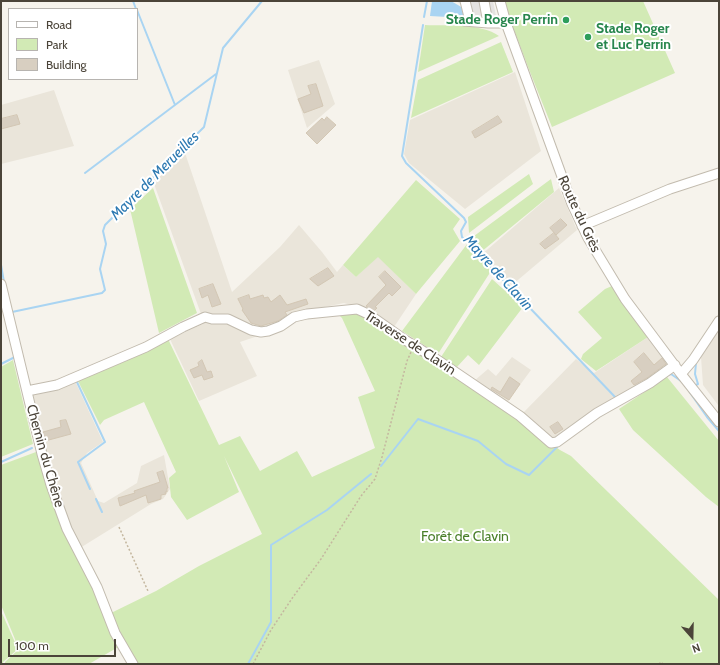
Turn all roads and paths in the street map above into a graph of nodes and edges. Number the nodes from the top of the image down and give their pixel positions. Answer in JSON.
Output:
{"nodes":[{"id":1,"x":465,"y":1,"type":"edge"},
{"id":2,"x":484,"y":1,"type":"edge"},
{"id":3,"x":500,"y":1,"type":"edge"},
{"id":4,"x":488,"y":23,"type":"junction"},
{"id":5,"x":506,"y":23,"type":"junction"},
{"id":6,"x":719,"y":173,"type":"edge"},
{"id":7,"x":582,"y":226,"type":"junction"},
{"id":8,"x":1,"y":284,"type":"edge"},
{"id":9,"x":719,"y":321,"type":"edge"},
{"id":10,"x":414,"y":345,"type":"junction"},
{"id":11,"x":675,"y":365,"type":"junction"},
{"id":12,"x":681,"y":374,"type":"junction"},
{"id":13,"x":27,"y":391,"type":"junction"},
{"id":14,"x":719,"y":422,"type":"edge"},
{"id":15,"x":119,"y":527,"type":"dead end"},
{"id":16,"x":148,"y":591,"type":"dead end"},
{"id":17,"x":133,"y":664,"type":"edge"},
{"id":18,"x":253,"y":664,"type":"edge"},
{"id":19,"x":659,"y":664,"type":"edge"},
{"id":20,"x":663,"y":664,"type":"edge"}],
"edges":[{"from":1,"to":4,"type":"street"},
{"from":2,"to":4,"type":"street"},
{"from":3,"to":5,"type":"street","name":"Route du Grès"},
{"from":4,"to":5,"type":"street"},
{"from":5,"to":7,"type":"street","name":"Route du Grès"},
{"from":6,"to":7,"type":"street"},
{"from":7,"to":11,"type":"street","name":"Route du Grès"},
{"from":8,"to":13,"type":"street","name":"Chemin du Chêne"},
{"from":9,"to":12,"type":"street"},
{"from":10,"to":11,"type":"street","name":"Traverse de Clavin"},
{"from":10,"to":13,"type":"street","name":"Traverse de Clavin"},
{"from":10,"to":18,"type":"path"},
{"from":11,"to":12,"type":"street","name":"Route du Grès"},
{"from":12,"to":14,"type":"street","name":"Route du Grès"},
{"from":13,"to":17,"type":"street","name":"Chemin du Chêne"},
{"from":15,"to":16,"type":"path"},
{"from":19,"to":20,"type":"path"}]}
